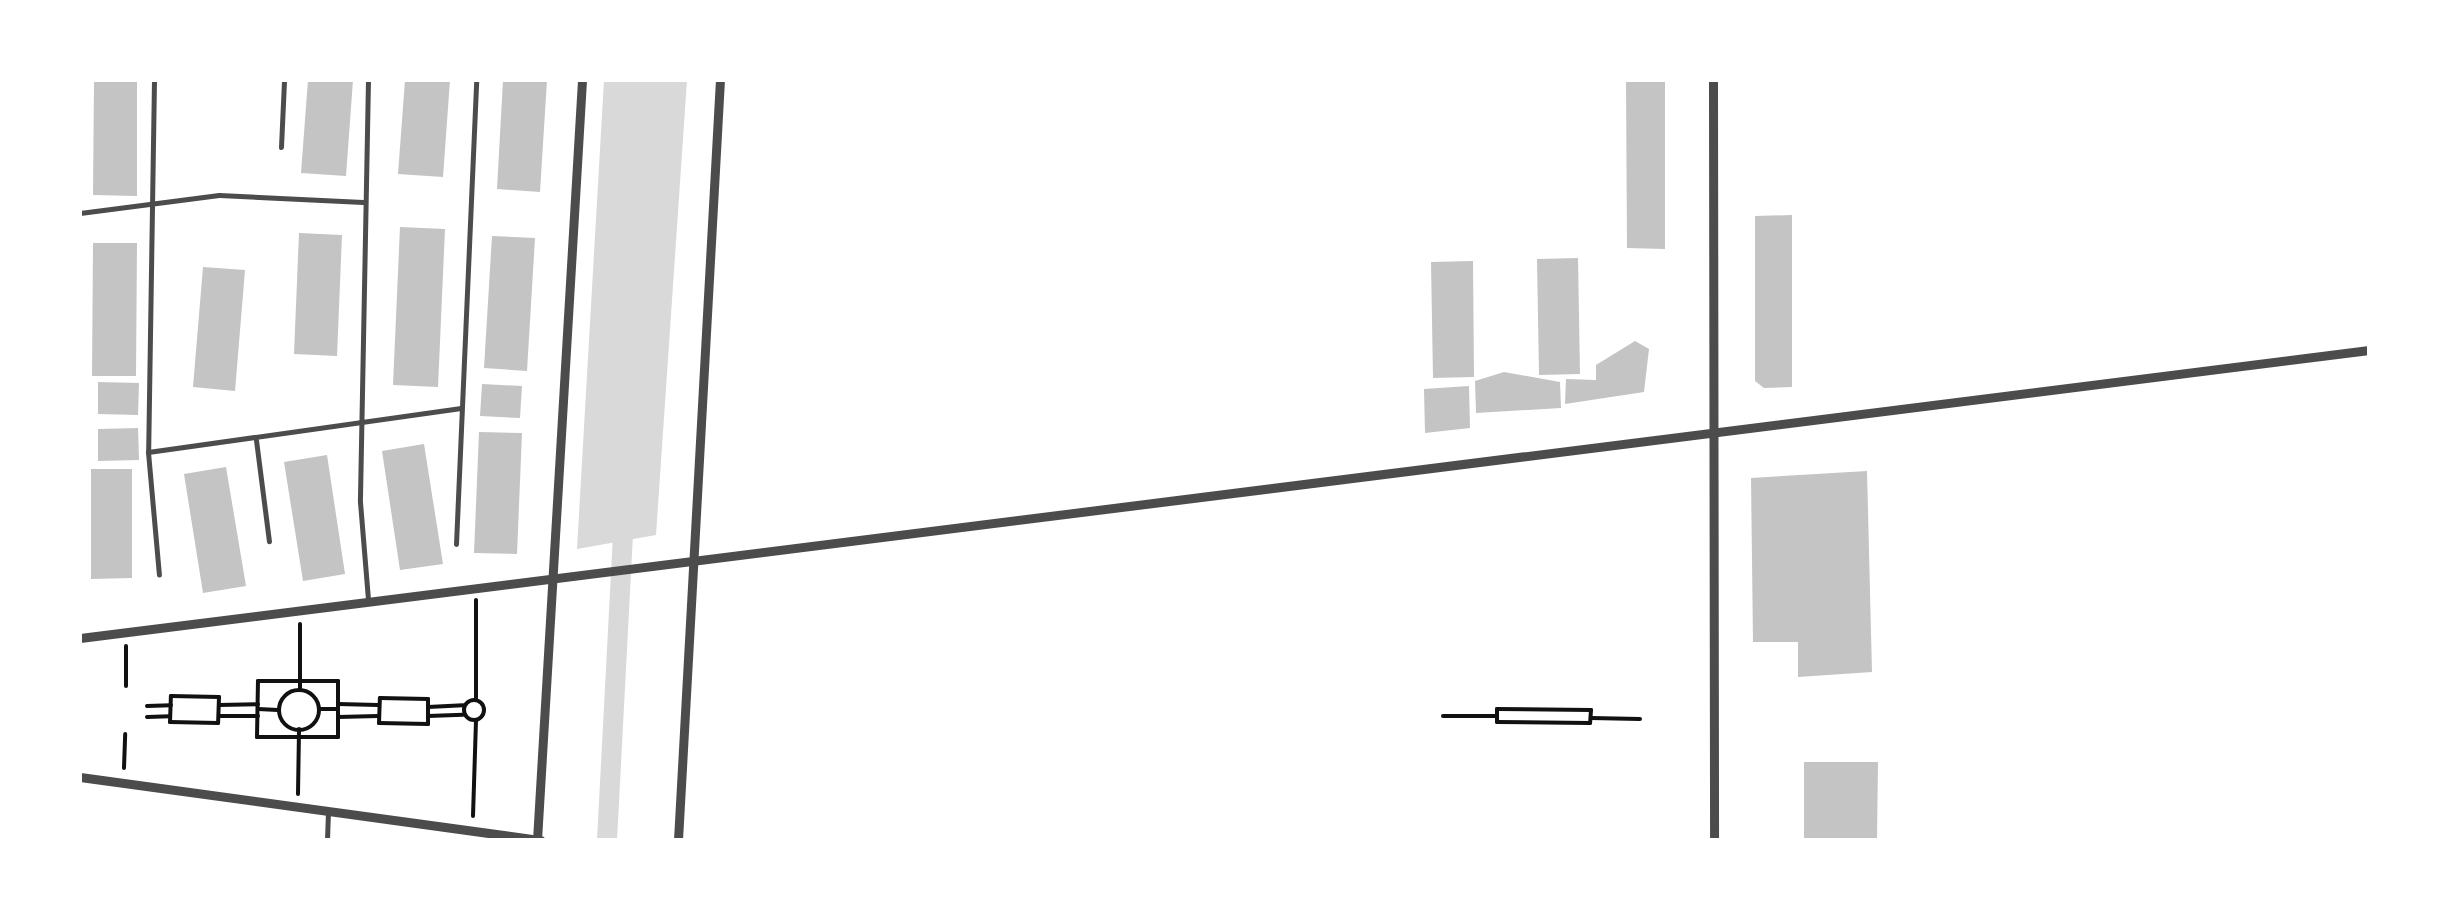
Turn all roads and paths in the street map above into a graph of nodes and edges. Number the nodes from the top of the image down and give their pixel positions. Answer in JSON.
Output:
{"nodes":[{"id":1,"x":154,"y":80,"type":"edge"},
{"id":2,"x":284,"y":80,"type":"edge"},
{"id":3,"x":368,"y":80,"type":"edge"},
{"id":4,"x":476,"y":80,"type":"edge"},
{"id":5,"x":582,"y":80,"type":"edge"},
{"id":6,"x":720,"y":80,"type":"edge"},
{"id":7,"x":1713,"y":80,"type":"edge"},
{"id":8,"x":281,"y":147,"type":"dead end"},
{"id":9,"x":363,"y":202,"type":"junction"},
{"id":10,"x":152,"y":204,"type":"junction"},
{"id":11,"x":80,"y":213,"type":"edge"},
{"id":12,"x":2369,"y":350,"type":"edge"},
{"id":13,"x":461,"y":408,"type":"junction"},
{"id":14,"x":366,"y":416,"type":"junction"},
{"id":15,"x":1714,"y":432,"type":"junction"},
{"id":16,"x":256,"y":440,"type":"junction"},
{"id":17,"x":148,"y":452,"type":"junction"},
{"id":18,"x":269,"y":541,"type":"dead end"},
{"id":19,"x":456,"y":544,"type":"dead end"},
{"id":20,"x":696,"y":559,"type":"junction"},
{"id":21,"x":158,"y":574,"type":"dead end"},
{"id":22,"x":554,"y":576,"type":"junction"},
{"id":23,"x":476,"y":586,"type":"junction"},
{"id":24,"x":368,"y":600,"type":"junction"},
{"id":25,"x":300,"y":609,"type":"junction"},
{"id":26,"x":126,"y":632,"type":"junction"},
{"id":27,"x":80,"y":638,"type":"edge"},
{"id":28,"x":299,"y":681,"type":"junction"},
{"id":29,"x":126,"y":686,"type":"dead end"},
{"id":30,"x":300,"y":690,"type":"junction"},
{"id":31,"x":476,"y":700,"type":"junction"},
{"id":32,"x":170,"y":704,"type":"junction"},
{"id":33,"x":219,"y":705,"type":"junction"},
{"id":34,"x":380,"y":705,"type":"junction"},
{"id":35,"x":465,"y":705,"type":"junction"},
{"id":36,"x":148,"y":706,"type":"dead end"},
{"id":37,"x":338,"y":706,"type":"junction"},
{"id":38,"x":428,"y":708,"type":"junction"},
{"id":39,"x":319,"y":709,"type":"junction"},
{"id":40,"x":258,"y":710,"type":"junction"},
{"id":41,"x":279,"y":710,"type":"junction"},
{"id":42,"x":147,"y":716,"type":"dead end"},
{"id":43,"x":170,"y":716,"type":"junction"},
{"id":44,"x":218,"y":716,"type":"junction"},
{"id":45,"x":379,"y":716,"type":"junction"},
{"id":46,"x":428,"y":716,"type":"junction"},
{"id":47,"x":465,"y":716,"type":"junction"},
{"id":48,"x":1443,"y":716,"type":"dead end"},
{"id":49,"x":1497,"y":716,"type":"junction"},
{"id":50,"x":338,"y":717,"type":"junction"},
{"id":51,"x":1590,"y":718,"type":"junction"},
{"id":52,"x":1640,"y":719,"type":"dead end"},
{"id":53,"x":476,"y":720,"type":"junction"},
{"id":54,"x":299,"y":729,"type":"junction"},
{"id":55,"x":125,"y":734,"type":"dead end"},
{"id":56,"x":298,"y":737,"type":"junction"},
{"id":57,"x":80,"y":777,"type":"edge"},
{"id":58,"x":124,"y":783,"type":"junction"},
{"id":59,"x":298,"y":807,"type":"junction"},
{"id":60,"x":328,"y":811,"type":"junction"},
{"id":61,"x":473,"y":831,"type":"junction"},
{"id":62,"x":327,"y":840,"type":"edge"},
{"id":63,"x":539,"y":840,"type":"edge"},
{"id":64,"x":678,"y":840,"type":"edge"},
{"id":65,"x":1714,"y":840,"type":"edge"}],
"edges":[{"from":1,"to":10,"type":"lane"},
{"from":2,"to":8,"type":"lane"},
{"from":3,"to":9,"type":"lane"},
{"from":4,"to":13,"type":"lane"},
{"from":5,"to":22,"type":"street"},
{"from":6,"to":20,"type":"street"},
{"from":7,"to":15,"type":"street"},
{"from":9,"to":10,"type":"lane"},
{"from":9,"to":14,"type":"lane"},
{"from":10,"to":11,"type":"lane"},
{"from":10,"to":17,"type":"lane"},
{"from":12,"to":15,"type":"street"},
{"from":13,"to":14,"type":"lane"},
{"from":13,"to":19,"type":"lane"},
{"from":14,"to":16,"type":"lane"},
{"from":14,"to":24,"type":"lane"},
{"from":15,"to":20,"type":"street"},
{"from":15,"to":65,"type":"street"},
{"from":16,"to":17,"type":"lane"},
{"from":16,"to":18,"type":"lane"},
{"from":17,"to":21,"type":"lane"},
{"from":20,"to":22,"type":"street"},
{"from":20,"to":64,"type":"street"},
{"from":22,"to":23,"type":"street"},
{"from":22,"to":63,"type":"street"},
{"from":23,"to":24,"type":"street"},
{"from":23,"to":31,"type":"path"},
{"from":24,"to":25,"type":"street"},
{"from":25,"to":26,"type":"street"},
{"from":25,"to":28,"type":"path"},
{"from":26,"to":27,"type":"street"},
{"from":26,"to":29,"type":"path"},
{"from":28,"to":30,"type":"path"},
{"from":28,"to":37,"type":"path"},
{"from":28,"to":40,"type":"path"},
{"from":30,"to":39,"type":"path"},
{"from":30,"to":41,"type":"path"},
{"from":31,"to":35,"type":"path"},
{"from":31,"to":53,"type":"path"},
{"from":32,"to":33,"type":"path"},
{"from":32,"to":36,"type":"path"},
{"from":32,"to":43,"type":"path"},
{"from":33,"to":40,"type":"path"},
{"from":33,"to":44,"type":"path"},
{"from":34,"to":37,"type":"path"},
{"from":34,"to":38,"type":"path"},
{"from":34,"to":45,"type":"path"},
{"from":35,"to":38,"type":"path"},
{"from":35,"to":47,"type":"path"},
{"from":37,"to":39,"type":"path"},
{"from":37,"to":50,"type":"path"},
{"from":38,"to":46,"type":"path"},
{"from":39,"to":54,"type":"path"},
{"from":40,"to":41,"type":"path"},
{"from":40,"to":44,"type":"path"},
{"from":40,"to":56,"type":"path"},
{"from":41,"to":54,"type":"path"},
{"from":42,"to":43,"type":"path"},
{"from":43,"to":44,"type":"path"},
{"from":45,"to":46,"type":"path"},
{"from":45,"to":50,"type":"path"},
{"from":46,"to":47,"type":"path"},
{"from":47,"to":53,"type":"path"},
{"from":48,"to":49,"type":"path"},
{"from":49,"to":51,"type":"path"},
{"from":49,"to":51,"type":"path"},
{"from":50,"to":56,"type":"path"},
{"from":51,"to":52,"type":"path"},
{"from":53,"to":61,"type":"path"},
{"from":54,"to":56,"type":"path"},
{"from":55,"to":58,"type":"path"},
{"from":56,"to":59,"type":"path"},
{"from":57,"to":58,"type":"street"},
{"from":58,"to":59,"type":"street"},
{"from":59,"to":60,"type":"street"},
{"from":60,"to":61,"type":"street"},
{"from":60,"to":62,"type":"lane"},
{"from":61,"to":63,"type":"street"}]}
